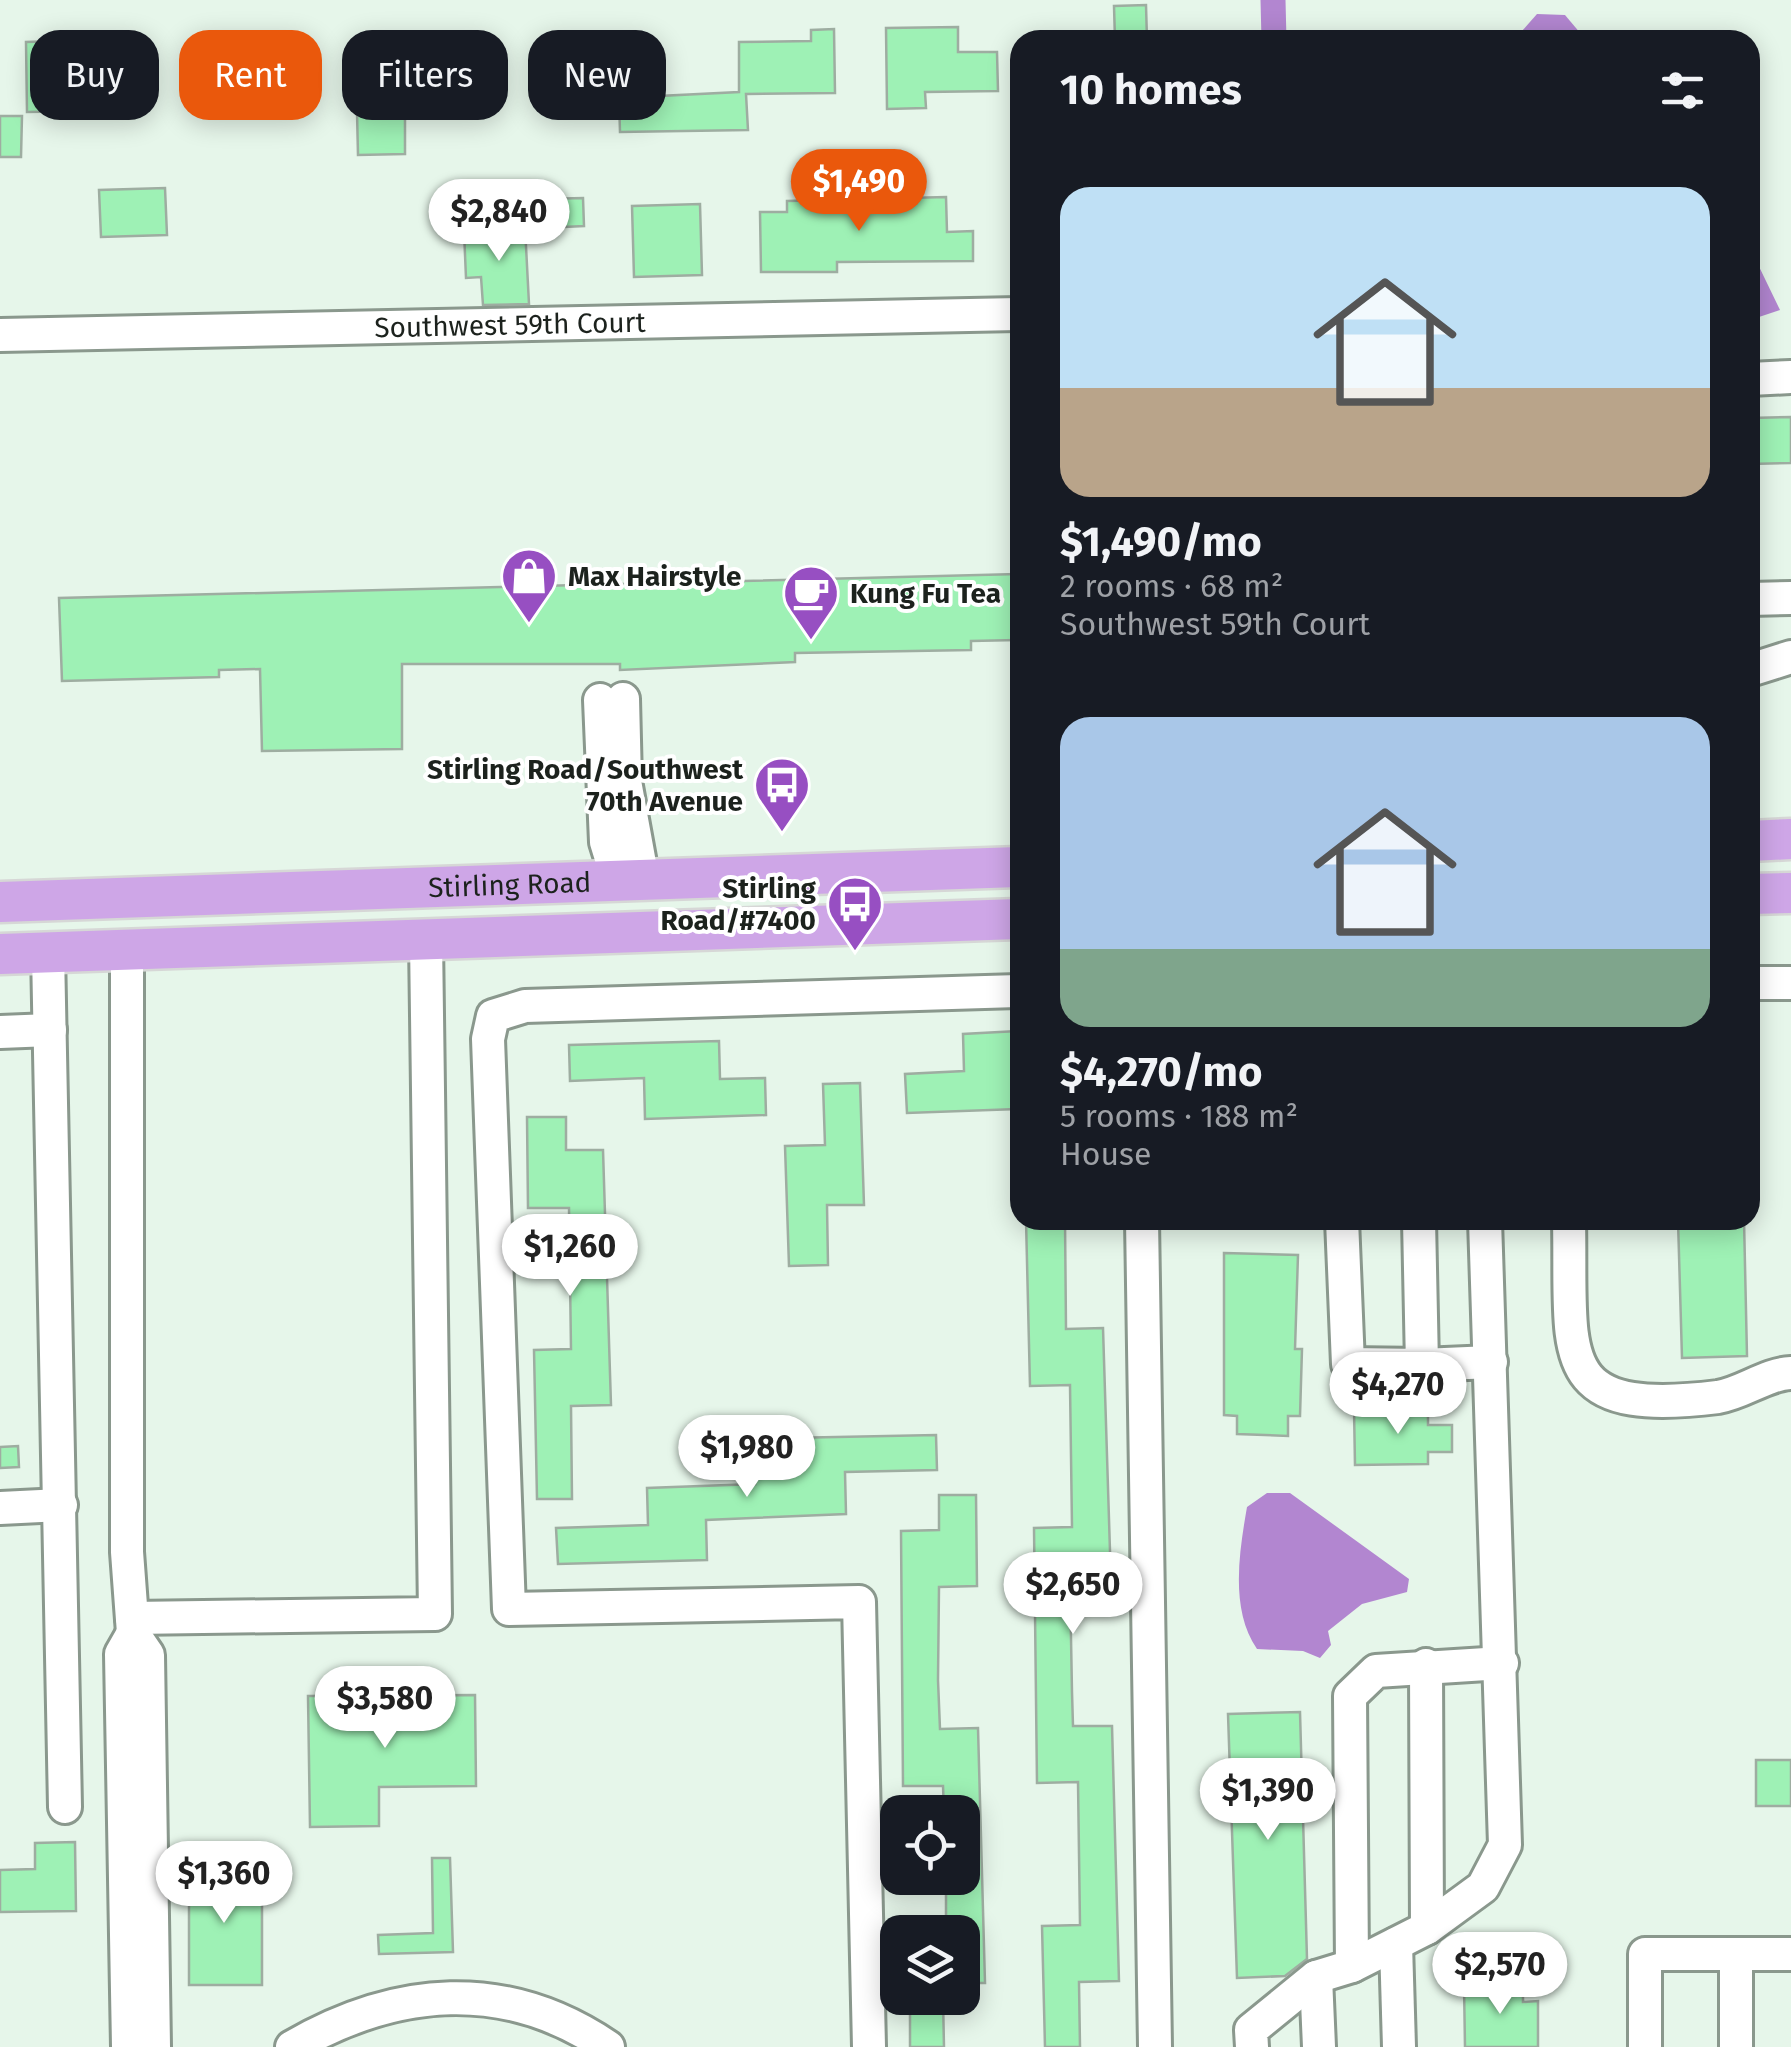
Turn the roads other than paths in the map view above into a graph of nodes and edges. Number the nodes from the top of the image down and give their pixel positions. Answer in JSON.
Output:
{"nodes":[{"id":1,"x":1010,"y":314,"type":"edge"},
{"id":2,"x":0,"y":335,"type":"edge"},
{"id":3,"x":1791,"y":377,"type":"edge"},
{"id":4,"x":1760,"y":379,"type":"edge"},
{"id":5,"x":1791,"y":598,"type":"edge"},
{"id":6,"x":1760,"y":599,"type":"edge"},
{"id":7,"x":1791,"y":657,"type":"edge"},
{"id":8,"x":1760,"y":667,"type":"edge"},
{"id":9,"x":612,"y":700,"type":"dead end"},
{"id":10,"x":1791,"y":840,"type":"edge"},
{"id":11,"x":1760,"y":841,"type":"edge"},
{"id":12,"x":1010,"y":867,"type":"edge"},
{"id":13,"x":630,"y":880,"type":"junction"},
{"id":14,"x":426,"y":887,"type":"junction"},
{"id":15,"x":1791,"y":893,"type":"edge"},
{"id":16,"x":1760,"y":894,"type":"edge"},
{"id":17,"x":0,"y":902,"type":"edge"},
{"id":18,"x":1010,"y":919,"type":"edge"},
{"id":19,"x":426,"y":940,"type":"junction"},
{"id":20,"x":127,"y":950,"type":"junction"},
{"id":21,"x":48,"y":952,"type":"junction"},
{"id":22,"x":0,"y":954,"type":"edge"},
{"id":23,"x":1791,"y":982,"type":"edge"},
{"id":24,"x":1760,"y":984,"type":"edge"},
{"id":25,"x":1010,"y":991,"type":"edge"},
{"id":26,"x":50,"y":1030,"type":"junction"},
{"id":27,"x":0,"y":1032,"type":"edge"},
{"id":28,"x":1142,"y":1230,"type":"edge"},
{"id":29,"x":1342,"y":1230,"type":"edge"},
{"id":30,"x":1418,"y":1230,"type":"edge"},
{"id":31,"x":1486,"y":1230,"type":"edge"},
{"id":32,"x":1569,"y":1230,"type":"edge"},
{"id":33,"x":1490,"y":1351,"type":"junction"},
{"id":34,"x":1422,"y":1365,"type":"junction"},
{"id":35,"x":1791,"y":1373,"type":"edge"},
{"id":36,"x":62,"y":1506,"type":"junction"},
{"id":37,"x":0,"y":1508,"type":"edge"},
{"id":38,"x":132,"y":1625,"type":"junction"},
{"id":39,"x":1502,"y":1663,"type":"junction"},
{"id":40,"x":1426,"y":1666,"type":"junction"},
{"id":41,"x":66,"y":1807,"type":"dead end"},
{"id":42,"x":138,"y":1814,"type":"junction"},
{"id":43,"x":1427,"y":1928,"type":"junction"},
{"id":44,"x":1396,"y":1944,"type":"junction"},
{"id":45,"x":1736,"y":1954,"type":"junction"},
{"id":46,"x":1791,"y":1954,"type":"edge"},
{"id":47,"x":1352,"y":1966,"type":"junction"},
{"id":48,"x":1316,"y":1977,"type":"junction"},
{"id":49,"x":128,"y":2047,"type":"edge"},
{"id":50,"x":154,"y":2047,"type":"edge"},
{"id":51,"x":292,"y":2047,"type":"edge"},
{"id":52,"x":608,"y":2047,"type":"edge"},
{"id":53,"x":869,"y":2047,"type":"edge"},
{"id":54,"x":1156,"y":2047,"type":"edge"},
{"id":55,"x":1252,"y":2047,"type":"edge"},
{"id":56,"x":1319,"y":2047,"type":"edge"},
{"id":57,"x":1398,"y":2047,"type":"edge"},
{"id":58,"x":1645,"y":2047,"type":"edge"},
{"id":59,"x":1736,"y":2047,"type":"edge"}],
"edges":[{"from":1,"to":2,"type":"street","name":"Southwest 59th Court"},
{"from":3,"to":4,"type":"street"},
{"from":5,"to":6,"type":"street"},
{"from":7,"to":8,"type":"street"},
{"from":9,"to":13,"type":"street"},
{"from":10,"to":11,"type":"main road"},
{"from":12,"to":13,"type":"main road","name":"Stirling Road"},
{"from":13,"to":14,"type":"main road","name":"Stirling Road"},
{"from":14,"to":17,"type":"main road","name":"Stirling Road"},
{"from":14,"to":19,"type":"main road"},
{"from":15,"to":16,"type":"main road"},
{"from":18,"to":19,"type":"main road","name":"Stirling Road"},
{"from":19,"to":20,"type":"main road","name":"Stirling Road"},
{"from":19,"to":38,"type":"street"},
{"from":20,"to":21,"type":"main road","name":"Stirling Road"},
{"from":20,"to":38,"type":"street"},
{"from":21,"to":22,"type":"main road","name":"Stirling Road"},
{"from":21,"to":26,"type":"street"},
{"from":23,"to":24,"type":"street"},
{"from":25,"to":53,"type":"street"},
{"from":26,"to":27,"type":"street"},
{"from":26,"to":36,"type":"street"},
{"from":28,"to":54,"type":"street"},
{"from":29,"to":34,"type":"street"},
{"from":30,"to":34,"type":"street"},
{"from":31,"to":33,"type":"street"},
{"from":32,"to":35,"type":"street"},
{"from":33,"to":34,"type":"street"},
{"from":33,"to":39,"type":"street"},
{"from":36,"to":37,"type":"street"},
{"from":36,"to":41,"type":"street"},
{"from":38,"to":42,"type":"street"},
{"from":39,"to":40,"type":"street"},
{"from":39,"to":43,"type":"street"},
{"from":40,"to":43,"type":"street"},
{"from":40,"to":47,"type":"street"},
{"from":42,"to":49,"type":"street"},
{"from":42,"to":50,"type":"street"},
{"from":43,"to":44,"type":"street"},
{"from":44,"to":47,"type":"street"},
{"from":44,"to":57,"type":"street"},
{"from":45,"to":46,"type":"street"},
{"from":45,"to":58,"type":"street"},
{"from":45,"to":59,"type":"street"},
{"from":47,"to":48,"type":"street"},
{"from":48,"to":55,"type":"street"},
{"from":48,"to":56,"type":"street"},
{"from":51,"to":52,"type":"street"}]}
